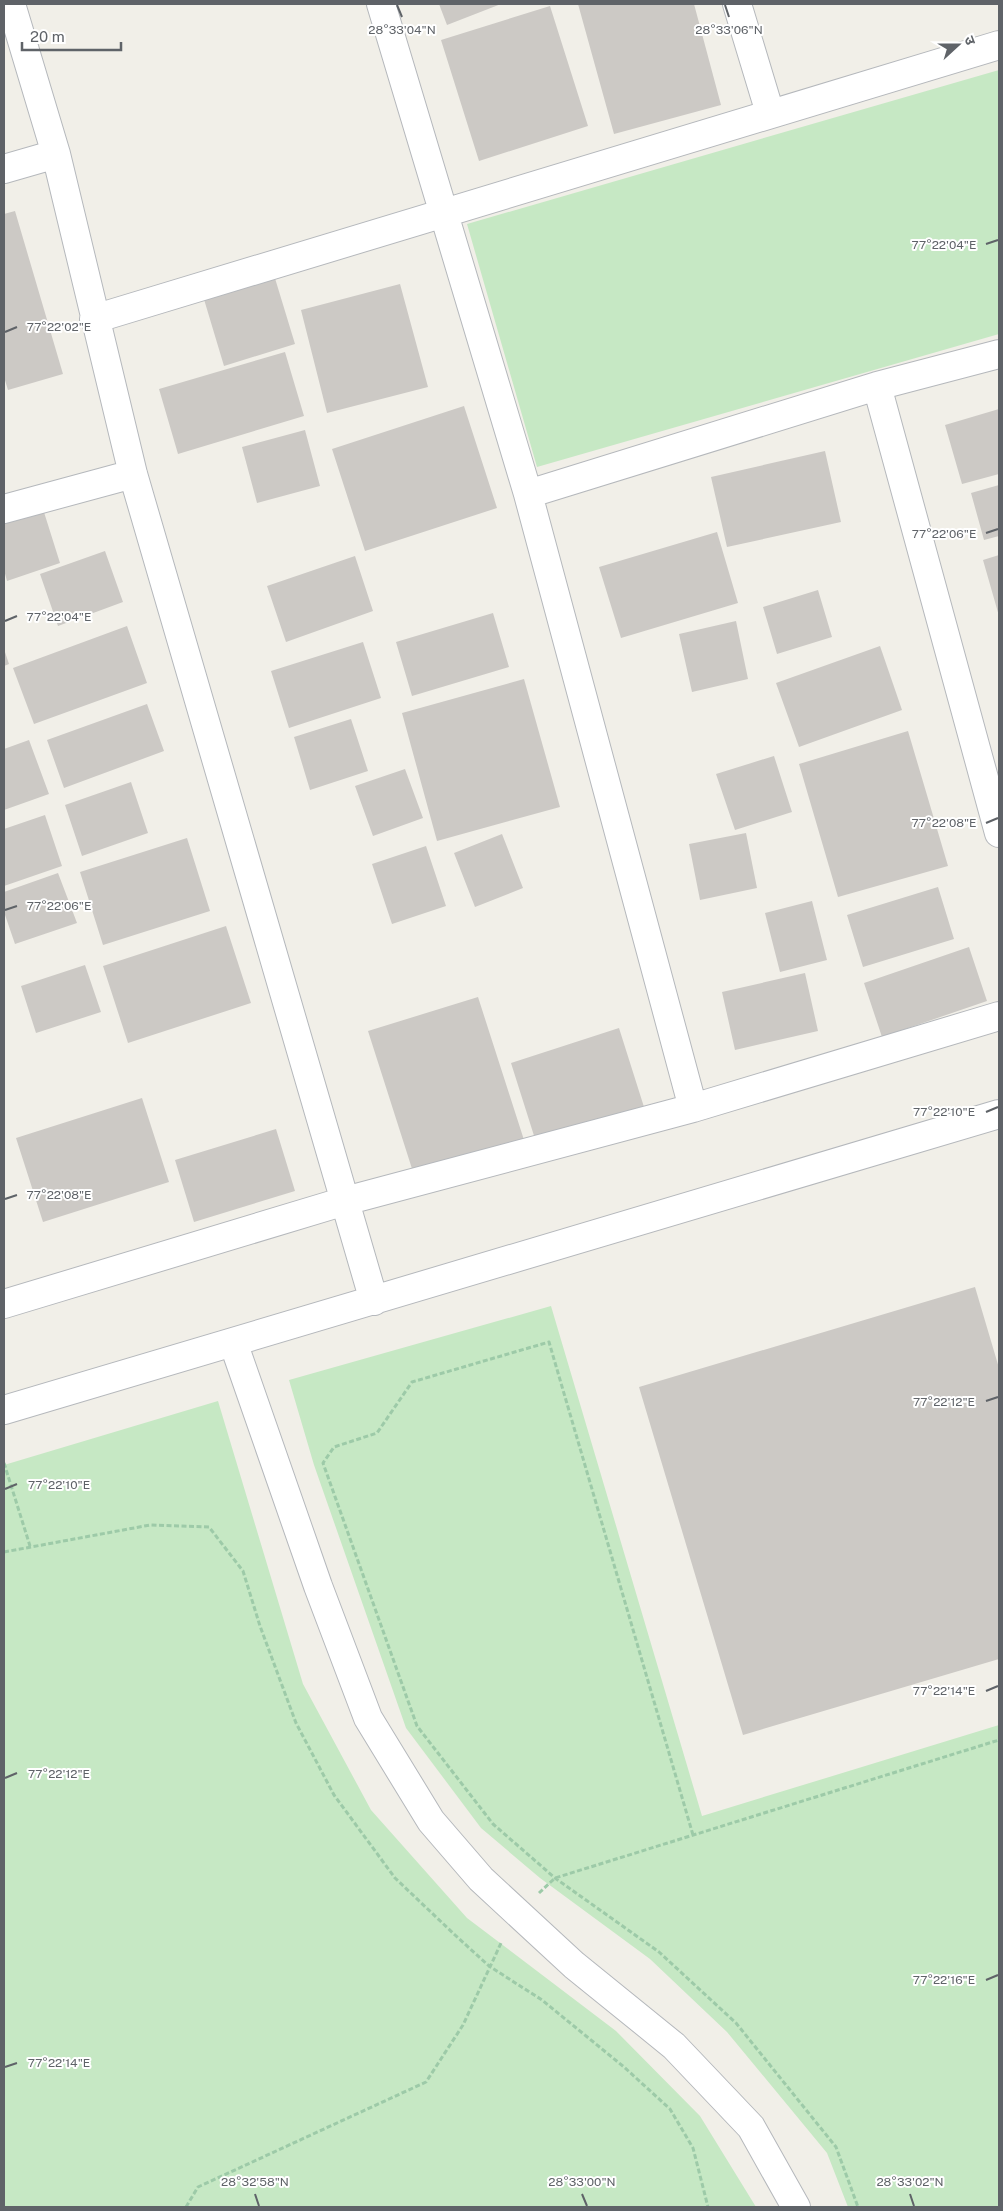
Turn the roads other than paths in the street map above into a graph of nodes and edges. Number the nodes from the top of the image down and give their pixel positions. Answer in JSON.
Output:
{"nodes":[{"id":1,"x":11,"y":4,"type":"edge"},
{"id":2,"x":381,"y":4,"type":"edge"},
{"id":3,"x":737,"y":4,"type":"edge"},
{"id":4,"x":999,"y":46,"type":"edge"},
{"id":5,"x":770,"y":114,"type":"junction"},
{"id":6,"x":56,"y":154,"type":"junction"},
{"id":7,"x":4,"y":169,"type":"edge"},
{"id":8,"x":444,"y":214,"type":"junction"},
{"id":9,"x":94,"y":319,"type":"junction"},
{"id":10,"x":999,"y":354,"type":"edge"},
{"id":11,"x":876,"y":386,"type":"junction"},
{"id":12,"x":133,"y":474,"type":"junction"},
{"id":13,"x":528,"y":494,"type":"junction"},
{"id":14,"x":4,"y":509,"type":"edge"},
{"id":15,"x":999,"y":833,"type":"edge"},
{"id":16,"x":999,"y":1016,"type":"edge"},
{"id":17,"x":693,"y":1108,"type":"junction"},
{"id":18,"x":999,"y":1114,"type":"edge"},
{"id":19,"x":345,"y":1201,"type":"junction"},
{"id":20,"x":374,"y":1302,"type":"junction"},
{"id":21,"x":4,"y":1304,"type":"edge"},
{"id":22,"x":233,"y":1342,"type":"junction"},
{"id":23,"x":4,"y":1410,"type":"edge"},
{"id":24,"x":796,"y":2207,"type":"edge"}],
"edges":[{"from":1,"to":6,"type":"street"},
{"from":2,"to":8,"type":"street"},
{"from":3,"to":5,"type":"street"},
{"from":4,"to":5,"type":"street"},
{"from":5,"to":8,"type":"street"},
{"from":6,"to":7,"type":"street"},
{"from":6,"to":9,"type":"street"},
{"from":8,"to":9,"type":"street"},
{"from":8,"to":13,"type":"street"},
{"from":9,"to":12,"type":"street"},
{"from":10,"to":11,"type":"street"},
{"from":11,"to":13,"type":"street"},
{"from":11,"to":15,"type":"street"},
{"from":12,"to":14,"type":"street"},
{"from":12,"to":19,"type":"street"},
{"from":13,"to":17,"type":"street"},
{"from":16,"to":17,"type":"street"},
{"from":17,"to":19,"type":"street"},
{"from":18,"to":20,"type":"street"},
{"from":19,"to":20,"type":"street"},
{"from":19,"to":21,"type":"street"},
{"from":20,"to":22,"type":"street"},
{"from":22,"to":23,"type":"street"},
{"from":22,"to":24,"type":"street"}]}
